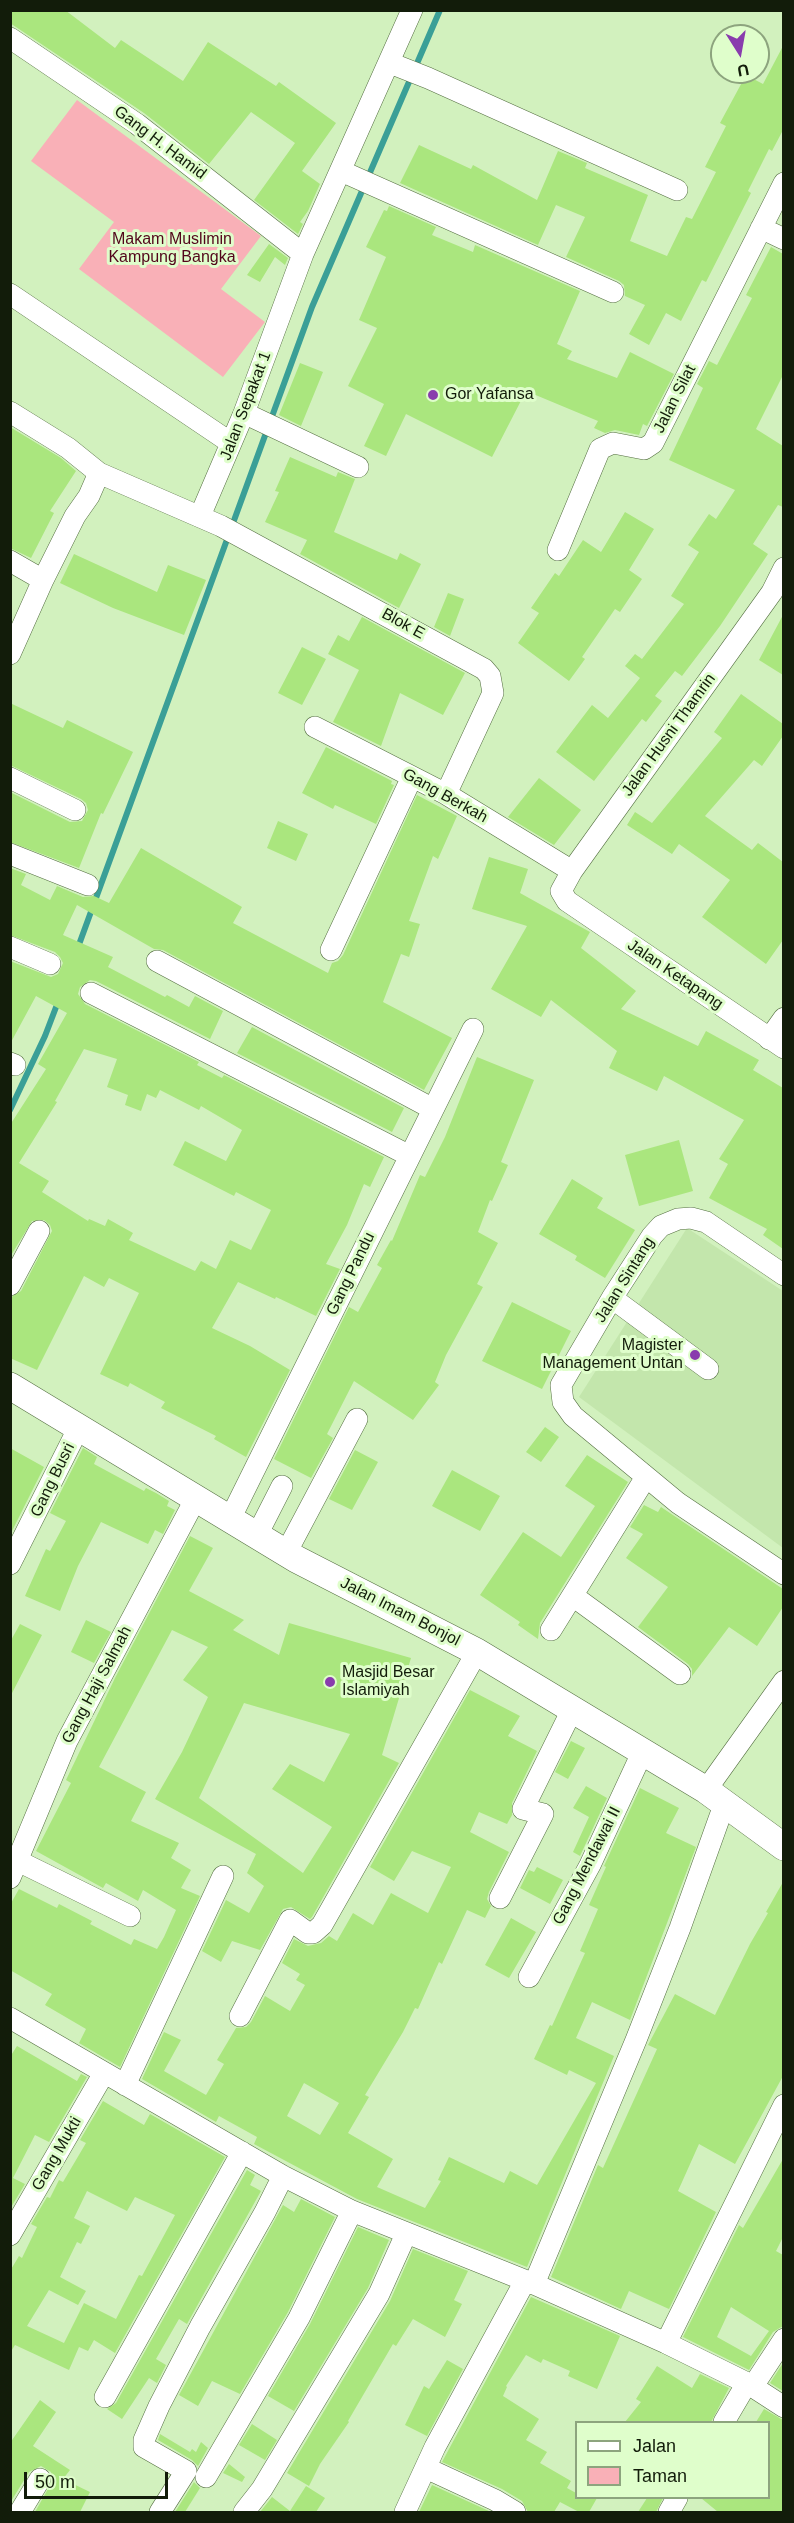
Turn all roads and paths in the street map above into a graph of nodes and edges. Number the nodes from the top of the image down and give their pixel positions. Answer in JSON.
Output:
{"nodes":[{"id":1,"x":412,"y":10,"type":"edge"},
{"id":2,"x":10,"y":38,"type":"edge"},
{"id":3,"x":396,"y":65,"type":"junction"},
{"id":4,"x":341,"y":171,"type":"junction"},
{"id":5,"x":783,"y":183,"type":"edge"},
{"id":6,"x":677,"y":190,"type":"dead end"},
{"id":7,"x":761,"y":228,"type":"junction"},
{"id":8,"x":783,"y":239,"type":"edge"},
{"id":9,"x":303,"y":254,"type":"junction"},
{"id":10,"x":613,"y":292,"type":"dead end"},
{"id":11,"x":10,"y":294,"type":"edge"},
{"id":12,"x":10,"y":412,"type":"edge"},
{"id":13,"x":252,"y":416,"type":"junction"},
{"id":14,"x":231,"y":443,"type":"junction"},
{"id":15,"x":358,"y":467,"type":"dead end"},
{"id":16,"x":99,"y":473,"type":"junction"},
{"id":17,"x":200,"y":516,"type":"junction"},
{"id":18,"x":558,"y":550,"type":"dead end"},
{"id":19,"x":10,"y":561,"type":"edge"},
{"id":20,"x":783,"y":568,"type":"edge"},
{"id":21,"x":43,"y":580,"type":"junction"},
{"id":22,"x":10,"y":654,"type":"edge"},
{"id":23,"x":315,"y":727,"type":"dead end"},
{"id":24,"x":412,"y":777,"type":"junction"},
{"id":25,"x":10,"y":778,"type":"edge"},
{"id":26,"x":446,"y":794,"type":"junction"},
{"id":27,"x":75,"y":810,"type":"dead end"},
{"id":28,"x":10,"y":854,"type":"edge"},
{"id":29,"x":572,"y":871,"type":"junction"},
{"id":30,"x":88,"y":885,"type":"dead end"},
{"id":31,"x":567,"y":901,"type":"joint"},
{"id":32,"x":10,"y":947,"type":"edge"},
{"id":33,"x":332,"y":950,"type":"dead end"},
{"id":34,"x":158,"y":961,"type":"dead end"},
{"id":35,"x":50,"y":964,"type":"dead end"},
{"id":36,"x":91,"y":993,"type":"dead end"},
{"id":37,"x":783,"y":1018,"type":"edge"},
{"id":38,"x":473,"y":1029,"type":"dead end"},
{"id":39,"x":776,"y":1044,"type":"edge"},
{"id":40,"x":433,"y":1109,"type":"junction"},
{"id":41,"x":410,"y":1156,"type":"junction"},
{"id":42,"x":39,"y":1231,"type":"dead end"},
{"id":43,"x":783,"y":1275,"type":"edge"},
{"id":44,"x":10,"y":1285,"type":"edge"},
{"id":45,"x":612,"y":1298,"type":"junction"},
{"id":46,"x":708,"y":1369,"type":"dead end"},
{"id":47,"x":10,"y":1386,"type":"edge"},
{"id":48,"x":357,"y":1419,"type":"dead end"},
{"id":49,"x":79,"y":1427,"type":"junction"},
{"id":50,"x":646,"y":1477,"type":"junction"},
{"id":51,"x":282,"y":1486,"type":"dead end"},
{"id":52,"x":196,"y":1498,"type":"junction"},
{"id":53,"x":230,"y":1519,"type":"junction"},
{"id":54,"x":256,"y":1534,"type":"junction"},
{"id":55,"x":286,"y":1552,"type":"junction"},
{"id":56,"x":10,"y":1564,"type":"edge"},
{"id":57,"x":783,"y":1574,"type":"edge"},
{"id":58,"x":573,"y":1596,"type":"junction"},
{"id":59,"x":551,"y":1630,"type":"dead end"},
{"id":60,"x":477,"y":1652,"type":"junction"},
{"id":61,"x":680,"y":1674,"type":"dead end"},
{"id":62,"x":783,"y":1681,"type":"edge"},
{"id":63,"x":572,"y":1710,"type":"junction"},
{"id":64,"x":642,"y":1753,"type":"junction"},
{"id":65,"x":715,"y":1797,"type":"junction"},
{"id":66,"x":783,"y":1848,"type":"edge"},
{"id":67,"x":14,"y":1869,"type":"edge"},
{"id":68,"x":223,"y":1876,"type":"dead end"},
{"id":69,"x":500,"y":1898,"type":"dead end"},
{"id":70,"x":130,"y":1916,"type":"dead end"},
{"id":71,"x":529,"y":1977,"type":"dead end"},
{"id":72,"x":240,"y":2016,"type":"dead end"},
{"id":73,"x":10,"y":2018,"type":"edge"},
{"id":74,"x":104,"y":2073,"type":"junction"},
{"id":75,"x":125,"y":2085,"type":"junction"},
{"id":76,"x":783,"y":2105,"type":"edge"},
{"id":77,"x":242,"y":2152,"type":"junction"},
{"id":78,"x":283,"y":2176,"type":"junction"},
{"id":79,"x":352,"y":2211,"type":"junction"},
{"id":80,"x":406,"y":2234,"type":"junction"},
{"id":81,"x":10,"y":2235,"type":"edge"},
{"id":82,"x":529,"y":2283,"type":"junction"},
{"id":83,"x":783,"y":2339,"type":"edge"},
{"id":84,"x":666,"y":2343,"type":"junction"},
{"id":85,"x":750,"y":2385,"type":"junction"},
{"id":86,"x":105,"y":2397,"type":"dead end"},
{"id":87,"x":783,"y":2407,"type":"edge"},
{"id":88,"x":725,"y":2421,"type":"edge"},
{"id":89,"x":426,"y":2468,"type":"junction"},
{"id":90,"x":206,"y":2478,"type":"dead end"},
{"id":91,"x":40,"y":2479,"type":"dead end"},
{"id":92,"x":20,"y":2512,"type":"edge"},
{"id":93,"x":160,"y":2512,"type":"edge"},
{"id":94,"x":244,"y":2512,"type":"edge"},
{"id":95,"x":405,"y":2512,"type":"edge"},
{"id":96,"x":515,"y":2512,"type":"edge"}],
"edges":[{"from":1,"to":3,"type":"street","name":"Jalan Sepakat 1"},
{"from":2,"to":9,"type":"street","name":"Gang H. Hamid"},
{"from":3,"to":4,"type":"street","name":"Jalan Sepakat 1"},
{"from":3,"to":6,"type":"street"},
{"from":4,"to":9,"type":"street","name":"Jalan Sepakat 1"},
{"from":4,"to":10,"type":"street"},
{"from":5,"to":7,"type":"street","name":"Jalan Silat"},
{"from":7,"to":8,"type":"street"},
{"from":7,"to":18,"type":"street","name":"Jalan Silat"},
{"from":9,"to":13,"type":"street","name":"Jalan Sepakat 1"},
{"from":11,"to":14,"type":"street"},
{"from":12,"to":16,"type":"street"},
{"from":13,"to":14,"type":"street","name":"Jalan Sepakat 1"},
{"from":13,"to":15,"type":"street"},
{"from":14,"to":17,"type":"street","name":"Jalan Sepakat 1"},
{"from":16,"to":17,"type":"street"},
{"from":16,"to":21,"type":"street"},
{"from":17,"to":26,"type":"street","name":"Blok E"},
{"from":19,"to":21,"type":"street"},
{"from":20,"to":29,"type":"street","name":"Jalan Husni Thamrin"},
{"from":21,"to":22,"type":"street"},
{"from":23,"to":24,"type":"street","name":"Gang Berkah"},
{"from":24,"to":26,"type":"street","name":"Gang Berkah"},
{"from":24,"to":33,"type":"street"},
{"from":25,"to":27,"type":"street"},
{"from":26,"to":29,"type":"street","name":"Gang Berkah"},
{"from":28,"to":30,"type":"street"},
{"from":29,"to":31,"type":"street","name":"Jalan Husni Thamrin"},
{"from":31,"to":39,"type":"street","name":"Jalan Ketapang"},
{"from":32,"to":35,"type":"street"},
{"from":34,"to":40,"type":"street"},
{"from":36,"to":41,"type":"street"},
{"from":37,"to":39,"type":"street"},
{"from":38,"to":40,"type":"street","name":"Gang Pandu"},
{"from":40,"to":41,"type":"street","name":"Gang Pandu"},
{"from":41,"to":53,"type":"street","name":"Gang Pandu"},
{"from":42,"to":44,"type":"street"},
{"from":43,"to":45,"type":"street","name":"Jalan Sintang"},
{"from":45,"to":46,"type":"street"},
{"from":45,"to":50,"type":"street","name":"Jalan Sintang"},
{"from":47,"to":49,"type":"main road","name":"Jalan Imam Bonjol"},
{"from":48,"to":55,"type":"street"},
{"from":49,"to":52,"type":"main road","name":"Jalan Imam Bonjol"},
{"from":49,"to":56,"type":"street","name":"Gang Busri"},
{"from":50,"to":57,"type":"street","name":"Jalan Sintang"},
{"from":50,"to":58,"type":"street"},
{"from":51,"to":54,"type":"street"},
{"from":52,"to":53,"type":"main road","name":"Jalan Imam Bonjol"},
{"from":52,"to":67,"type":"street","name":"Gang Haji Salmah"},
{"from":53,"to":54,"type":"main road","name":"Jalan Imam Bonjol"},
{"from":54,"to":55,"type":"main road","name":"Jalan Imam Bonjol"},
{"from":55,"to":60,"type":"main road","name":"Jalan Imam Bonjol"},
{"from":58,"to":59,"type":"street"},
{"from":58,"to":61,"type":"street"},
{"from":60,"to":63,"type":"main road","name":"Jalan Imam Bonjol"},
{"from":60,"to":72,"type":"street"},
{"from":62,"to":65,"type":"street"},
{"from":63,"to":64,"type":"main road","name":"Jalan Imam Bonjol"},
{"from":63,"to":69,"type":"street"},
{"from":64,"to":65,"type":"main road","name":"Jalan Imam Bonjol"},
{"from":64,"to":71,"type":"street","name":"Gang Mendawai II"},
{"from":65,"to":66,"type":"main road","name":"Jalan Imam Bonjol"},
{"from":65,"to":82,"type":"street"},
{"from":67,"to":70,"type":"street"},
{"from":68,"to":75,"type":"street"},
{"from":73,"to":74,"type":"street"},
{"from":74,"to":75,"type":"street"},
{"from":74,"to":81,"type":"street","name":"Gang Mukti"},
{"from":75,"to":77,"type":"street"},
{"from":76,"to":84,"type":"street"},
{"from":77,"to":78,"type":"street"},
{"from":77,"to":86,"type":"street"},
{"from":78,"to":79,"type":"street"},
{"from":78,"to":93,"type":"street"},
{"from":79,"to":80,"type":"street"},
{"from":79,"to":90,"type":"street"},
{"from":80,"to":82,"type":"street"},
{"from":80,"to":94,"type":"street"},
{"from":82,"to":84,"type":"street"},
{"from":82,"to":89,"type":"street"},
{"from":83,"to":85,"type":"street"},
{"from":84,"to":85,"type":"street"},
{"from":85,"to":87,"type":"street"},
{"from":85,"to":88,"type":"street"},
{"from":89,"to":95,"type":"street"},
{"from":89,"to":96,"type":"street"},
{"from":91,"to":92,"type":"street"}]}
